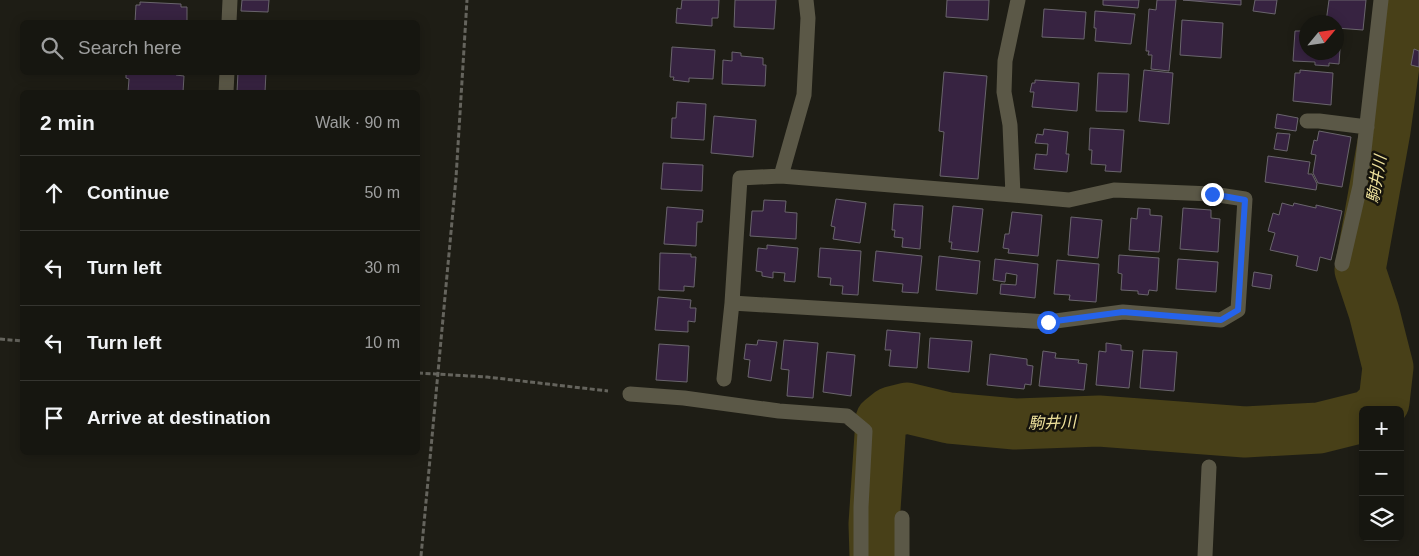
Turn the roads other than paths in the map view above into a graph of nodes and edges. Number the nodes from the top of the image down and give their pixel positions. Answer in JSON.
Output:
{"nodes":[{"id":1,"x":230,"y":0,"type":"edge"},
{"id":2,"x":806,"y":0,"type":"edge"},
{"id":3,"x":1018,"y":0,"type":"edge"},
{"id":4,"x":1381,"y":0,"type":"edge"},
{"id":5,"x":229,"y":20,"type":"edge"},
{"id":6,"x":226,"y":75,"type":"edge"},
{"id":7,"x":226,"y":90,"type":"edge"},
{"id":8,"x":1308,"y":121,"type":"dead end"},
{"id":9,"x":1367,"y":128,"type":"junction"},
{"id":10,"x":781,"y":176,"type":"junction"},
{"id":11,"x":1013,"y":195,"type":"junction"},
{"id":12,"x":1342,"y":264,"type":"dead end"},
{"id":13,"x":732,"y":303,"type":"junction"},
{"id":14,"x":724,"y":379,"type":"dead end"},
{"id":15,"x":630,"y":394,"type":"road end"},
{"id":16,"x":1209,"y":467,"type":"dead end"},
{"id":17,"x":902,"y":518,"type":"dead end"},
{"id":18,"x":861,"y":556,"type":"edge"},
{"id":19,"x":902,"y":556,"type":"edge"},
{"id":20,"x":1206,"y":556,"type":"edge"}],
"edges":[{"from":1,"to":5,"type":"street"},
{"from":2,"to":10,"type":"street"},
{"from":3,"to":11,"type":"street"},
{"from":4,"to":9,"type":"street"},
{"from":6,"to":7,"type":"street"},
{"from":8,"to":9,"type":"street"},
{"from":9,"to":12,"type":"street"},
{"from":10,"to":11,"type":"street"},
{"from":10,"to":13,"type":"street"},
{"from":11,"to":13,"type":"street"},
{"from":13,"to":14,"type":"street"},
{"from":15,"to":18,"type":"street"},
{"from":16,"to":20,"type":"street"},
{"from":17,"to":19,"type":"street"}]}
